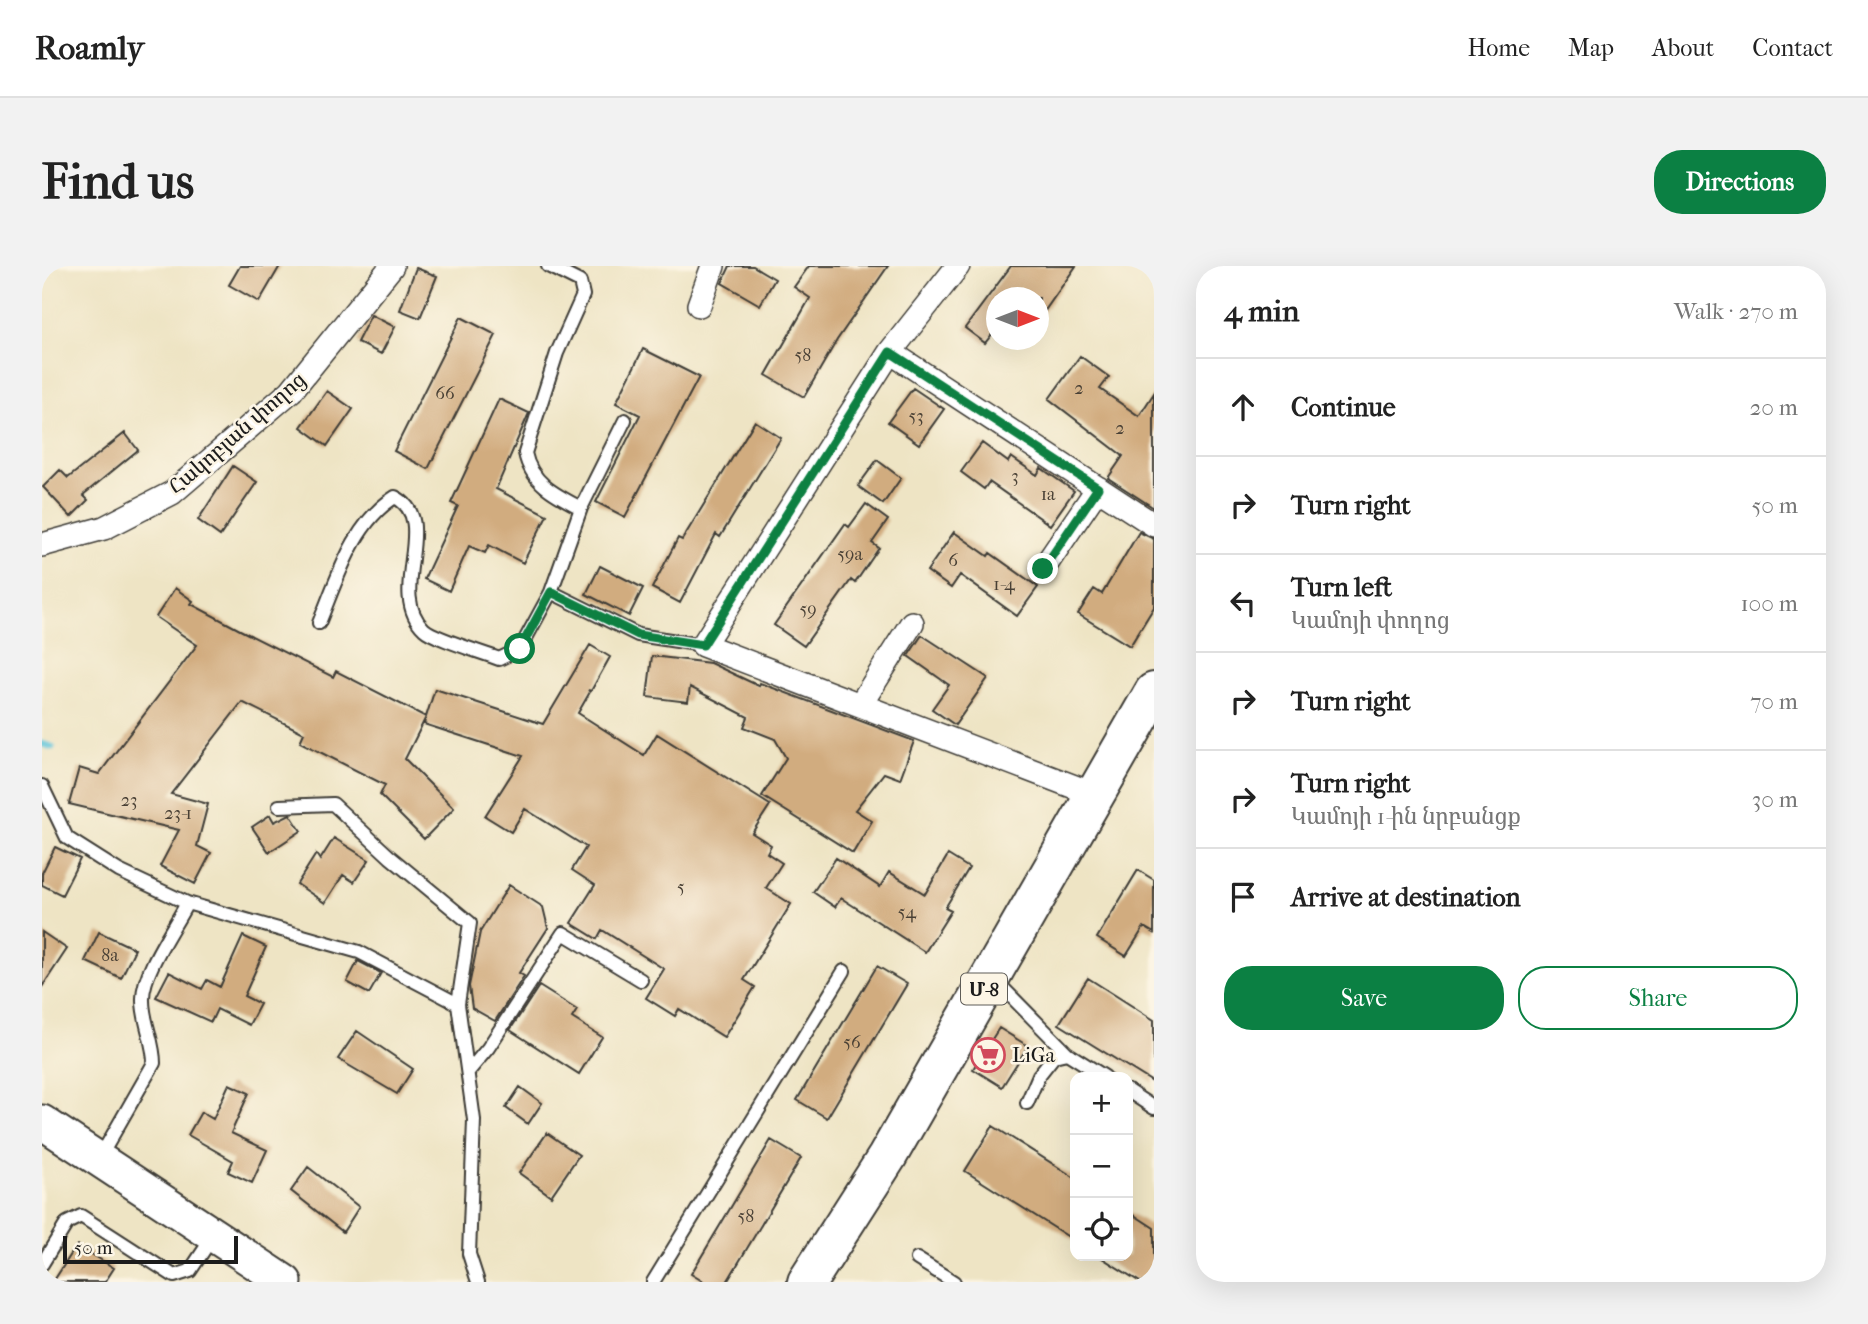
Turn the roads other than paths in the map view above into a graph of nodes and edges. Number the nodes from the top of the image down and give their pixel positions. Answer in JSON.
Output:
{"nodes":[{"id":1,"x":392,"y":266,"type":"edge"},
{"id":2,"x":548,"y":266,"type":"edge"},
{"id":3,"x":713,"y":266,"type":"edge"},
{"id":4,"x":958,"y":266,"type":"edge"},
{"id":5,"x":699,"y":305,"type":"dead end"},
{"id":6,"x":890,"y":352,"type":"junction"},
{"id":7,"x":625,"y":420,"type":"dead end"},
{"id":8,"x":1098,"y":488,"type":"junction"},
{"id":9,"x":581,"y":508,"type":"junction"},
{"id":10,"x":1154,"y":525,"type":"edge"},
{"id":11,"x":42,"y":545,"type":"edge"},
{"id":12,"x":1043,"y":569,"type":"dead end"},
{"id":13,"x":551,"y":592,"type":"junction"},
{"id":14,"x":319,"y":623,"type":"dead end"},
{"id":15,"x":912,"y":623,"type":"dead end"},
{"id":16,"x":703,"y":645,"type":"junction"},
{"id":17,"x":1154,"y":692,"type":"edge"},
{"id":18,"x":860,"y":705,"type":"junction"},
{"id":19,"x":42,"y":786,"type":"edge"},
{"id":20,"x":1093,"y":794,"type":"junction"},
{"id":21,"x":279,"y":806,"type":"dead end"},
{"id":22,"x":187,"y":904,"type":"junction"},
{"id":23,"x":844,"y":971,"type":"dead end"},
{"id":24,"x":991,"y":976,"type":"junction"},
{"id":25,"x":641,"y":980,"type":"dead end"},
{"id":26,"x":458,"y":1004,"type":"junction"},
{"id":27,"x":1067,"y":1053,"type":"junction"},
{"id":28,"x":468,"y":1072,"type":"junction"},
{"id":29,"x":1097,"y":1072,"type":"edge"},
{"id":30,"x":1133,"y":1094,"type":"edge"},
{"id":31,"x":1027,"y":1103,"type":"dead end"},
{"id":32,"x":1154,"y":1108,"type":"edge"},
{"id":33,"x":42,"y":1122,"type":"edge"},
{"id":34,"x":99,"y":1159,"type":"junction"},
{"id":35,"x":214,"y":1234,"type":"junction"},
{"id":36,"x":918,"y":1259,"type":"dead end"},
{"id":37,"x":42,"y":1264,"type":"edge"},
{"id":38,"x":285,"y":1282,"type":"edge"},
{"id":39,"x":478,"y":1282,"type":"edge"},
{"id":40,"x":653,"y":1282,"type":"edge"},
{"id":41,"x":807,"y":1282,"type":"edge"},
{"id":42,"x":954,"y":1282,"type":"edge"}],
"edges":[{"from":1,"to":11,"type":"street","name":"Հակոբյան փողոց"},
{"from":2,"to":9,"type":"lane"},
{"from":3,"to":5,"type":"street"},
{"from":4,"to":6,"type":"street"},
{"from":6,"to":8,"type":"street"},
{"from":6,"to":16,"type":"street"},
{"from":7,"to":9,"type":"lane"},
{"from":8,"to":10,"type":"street"},
{"from":8,"to":12,"type":"street"},
{"from":9,"to":13,"type":"lane"},
{"from":13,"to":14,"type":"lane"},
{"from":13,"to":16,"type":"lane"},
{"from":15,"to":18,"type":"street"},
{"from":16,"to":18,"type":"street"},
{"from":17,"to":20,"type":"highway","number":"Մ-8"},
{"from":18,"to":20,"type":"street"},
{"from":19,"to":22,"type":"lane"},
{"from":20,"to":24,"type":"highway","number":"Մ-8"},
{"from":21,"to":26,"type":"lane"},
{"from":22,"to":26,"type":"lane"},
{"from":22,"to":34,"type":"lane"},
{"from":23,"to":40,"type":"lane"},
{"from":24,"to":27,"type":"lane"},
{"from":24,"to":41,"type":"highway","number":"Մ-8"},
{"from":25,"to":28,"type":"lane"},
{"from":26,"to":28,"type":"lane"},
{"from":27,"to":29,"type":"lane"},
{"from":27,"to":31,"type":"lane"},
{"from":28,"to":39,"type":"lane"},
{"from":30,"to":32,"type":"lane"},
{"from":33,"to":34,"type":"street"},
{"from":34,"to":35,"type":"street"},
{"from":35,"to":37,"type":"lane"},
{"from":35,"to":38,"type":"street"},
{"from":36,"to":42,"type":"lane"}]}
